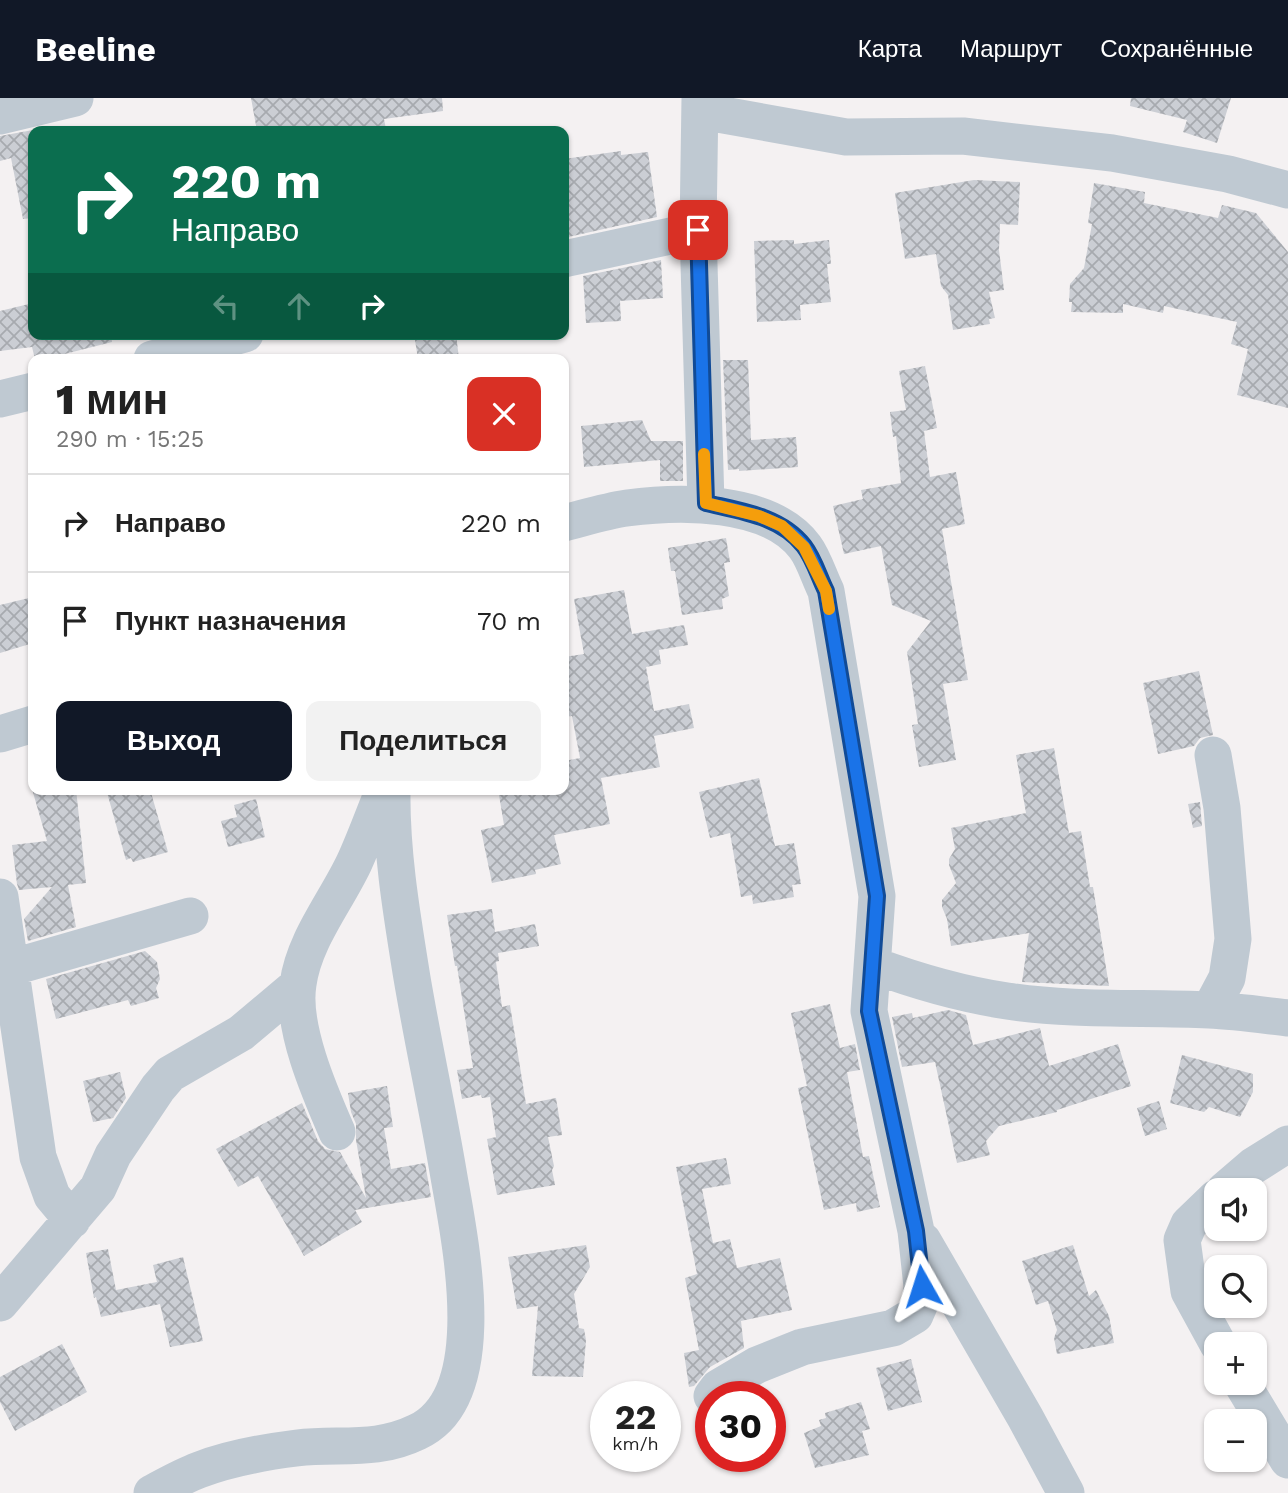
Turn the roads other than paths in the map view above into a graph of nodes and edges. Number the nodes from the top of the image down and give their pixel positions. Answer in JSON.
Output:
{"nodes":[{"id":1,"x":75,"y":98,"type":"edge"},
{"id":2,"x":700,"y":105,"type":"edge"},
{"id":3,"x":0,"y":116,"type":"edge"},
{"id":4,"x":1288,"y":190,"type":"edge"},
{"id":5,"x":698,"y":230,"type":"junction"},
{"id":6,"x":569,"y":259,"type":"edge"},
{"id":7,"x":223,"y":340,"type":"edge"},
{"id":8,"x":171,"y":354,"type":"edge"},
{"id":9,"x":28,"y":392,"type":"edge"},
{"id":10,"x":0,"y":399,"type":"edge"},
{"id":11,"x":706,"y":503,"type":"junction"},
{"id":12,"x":569,"y":522,"type":"edge"},
{"id":13,"x":28,"y":725,"type":"edge"},
{"id":14,"x":0,"y":733,"type":"edge"},
{"id":15,"x":1213,"y":755,"type":"dead end"},
{"id":16,"x":382,"y":795,"type":"edge"},
{"id":17,"x":392,"y":795,"type":"edge"},
{"id":18,"x":0,"y":897,"type":"edge"},
{"id":19,"x":190,"y":916,"type":"dead end"},
{"id":20,"x":873,"y":965,"type":"junction"},
{"id":21,"x":10,"y":968,"type":"junction"},
{"id":22,"x":297,"y":986,"type":"junction"},
{"id":23,"x":1210,"y":1010,"type":"junction"},
{"id":24,"x":1288,"y":1018,"type":"edge"},
{"id":25,"x":12,"y":1074,"type":"edge"},
{"id":26,"x":337,"y":1132,"type":"dead end"},
{"id":27,"x":1288,"y":1144,"type":"edge"},
{"id":28,"x":1240,"y":1178,"type":"edge"},
{"id":29,"x":1204,"y":1210,"type":"edge"},
{"id":30,"x":72,"y":1220,"type":"junction"},
{"id":31,"x":916,"y":1231,"type":"junction"},
{"id":32,"x":0,"y":1303,"type":"edge"},
{"id":33,"x":1211,"y":1332,"type":"edge"},
{"id":34,"x":730,"y":1381,"type":"edge"},
{"id":35,"x":1249,"y":1395,"type":"edge"},
{"id":36,"x":1288,"y":1460,"type":"edge"},
{"id":37,"x":152,"y":1493,"type":"edge"},
{"id":38,"x":1066,"y":1493,"type":"edge"}],
"edges":[{"from":1,"to":3,"type":"street"},
{"from":2,"to":4,"type":"street"},
{"from":2,"to":5,"type":"street"},
{"from":5,"to":6,"type":"street"},
{"from":5,"to":11,"type":"street"},
{"from":7,"to":8,"type":"street"},
{"from":9,"to":10,"type":"street"},
{"from":11,"to":12,"type":"street"},
{"from":11,"to":20,"type":"street"},
{"from":13,"to":14,"type":"street"},
{"from":15,"to":23,"type":"street"},
{"from":16,"to":22,"type":"street"},
{"from":17,"to":37,"type":"street"},
{"from":18,"to":21,"type":"street"},
{"from":19,"to":21,"type":"street"},
{"from":20,"to":23,"type":"street"},
{"from":20,"to":31,"type":"street"},
{"from":21,"to":25,"type":"street"},
{"from":22,"to":26,"type":"street"},
{"from":22,"to":30,"type":"street"},
{"from":23,"to":24,"type":"street"},
{"from":25,"to":30,"type":"street"},
{"from":27,"to":28,"type":"street"},
{"from":29,"to":33,"type":"street"},
{"from":30,"to":32,"type":"street"},
{"from":31,"to":34,"type":"street"},
{"from":31,"to":38,"type":"street"},
{"from":35,"to":36,"type":"street"}]}
